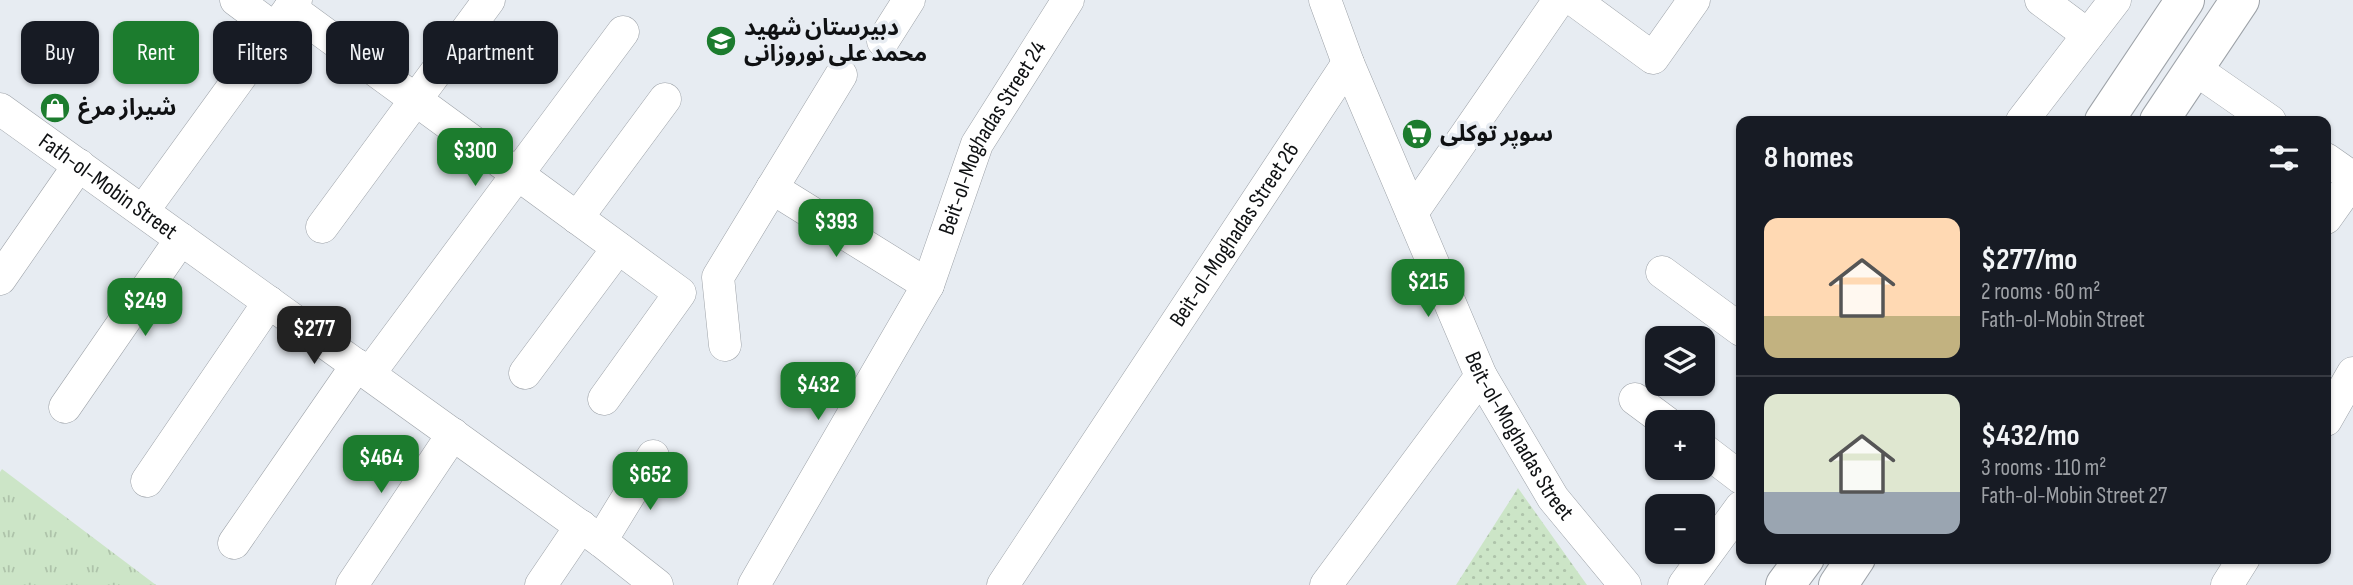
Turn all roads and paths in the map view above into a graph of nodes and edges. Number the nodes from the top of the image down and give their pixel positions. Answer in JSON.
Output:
{"nodes":[{"id":1,"x":236,"y":0,"type":"edge"},
{"id":2,"x":489,"y":0,"type":"edge"},
{"id":3,"x":909,"y":0,"type":"edge"},
{"id":4,"x":1068,"y":0,"type":"edge"},
{"id":5,"x":1325,"y":0,"type":"edge"},
{"id":6,"x":1559,"y":0,"type":"edge"},
{"id":7,"x":1574,"y":0,"type":"edge"},
{"id":8,"x":1694,"y":0,"type":"edge"},
{"id":9,"x":2041,"y":0,"type":"edge"},
{"id":10,"x":2115,"y":0,"type":"edge"},
{"id":11,"x":2185,"y":0,"type":"edge"},
{"id":12,"x":2240,"y":0,"type":"edge"},
{"id":13,"x":287,"y":12,"type":"edge"},
{"id":14,"x":623,"y":32,"type":"dead end"},
{"id":15,"x":2088,"y":35,"type":"junction"},
{"id":16,"x":883,"y":41,"type":"dead end"},
{"id":17,"x":1348,"y":63,"type":"junction"},
{"id":18,"x":2195,"y":69,"type":"junction"},
{"id":19,"x":841,"y":75,"type":"dead end"},
{"id":20,"x":665,"y":99,"type":"dead end"},
{"id":21,"x":415,"y":100,"type":"junction"},
{"id":22,"x":2,"y":113,"type":"edge"},
{"id":23,"x":2026,"y":116,"type":"edge"},
{"id":24,"x":2107,"y":116,"type":"edge"},
{"id":25,"x":2162,"y":116,"type":"edge"},
{"id":26,"x":2263,"y":116,"type":"edge"},
{"id":27,"x":2331,"y":163,"type":"edge"},
{"id":28,"x":79,"y":165,"type":"junction"},
{"id":29,"x":517,"y":174,"type":"junction"},
{"id":30,"x":2353,"y":179,"type":"edge"},
{"id":31,"x":772,"y":188,"type":"junction"},
{"id":32,"x":143,"y":211,"type":"junction"},
{"id":33,"x":2331,"y":211,"type":"edge"},
{"id":34,"x":1412,"y":213,"type":"junction"},
{"id":35,"x":578,"y":218,"type":"junction"},
{"id":36,"x":322,"y":227,"type":"dead end"},
{"id":37,"x":181,"y":239,"type":"junction"},
{"id":38,"x":618,"y":248,"type":"junction"},
{"id":39,"x":1662,"y":272,"type":"dead end"},
{"id":40,"x":0,"y":279,"type":"edge"},
{"id":41,"x":928,"y":285,"type":"junction"},
{"id":42,"x":269,"y":302,"type":"junction"},
{"id":43,"x":1736,"y":326,"type":"edge"},
{"id":44,"x":725,"y":345,"type":"dead end"},
{"id":45,"x":363,"y":370,"type":"junction"},
{"id":46,"x":525,"y":373,"type":"dead end"},
{"id":47,"x":2353,"y":373,"type":"edge"},
{"id":48,"x":1481,"y":376,"type":"junction"},
{"id":49,"x":604,"y":399,"type":"dead end"},
{"id":50,"x":1635,"y":399,"type":"dead end"},
{"id":51,"x":65,"y":407,"type":"dead end"},
{"id":52,"x":1649,"y":410,"type":"edge"},
{"id":53,"x":2331,"y":411,"type":"edge"},
{"id":54,"x":453,"y":435,"type":"junction"},
{"id":55,"x":653,"y":456,"type":"dead end"},
{"id":56,"x":1715,"y":458,"type":"edge"},
{"id":57,"x":1736,"y":474,"type":"edge"},
{"id":58,"x":147,"y":481,"type":"dead end"},
{"id":59,"x":1736,"y":514,"type":"edge"},
{"id":60,"x":591,"y":533,"type":"junction"},
{"id":61,"x":234,"y":543,"type":"dead end"},
{"id":62,"x":1801,"y":564,"type":"edge"},
{"id":63,"x":1852,"y":564,"type":"edge"},
{"id":64,"x":2240,"y":564,"type":"edge"},
{"id":65,"x":352,"y":585,"type":"edge"},
{"id":66,"x":541,"y":585,"type":"edge"},
{"id":67,"x":657,"y":585,"type":"edge"},
{"id":68,"x":754,"y":585,"type":"edge"},
{"id":69,"x":1003,"y":585,"type":"edge"},
{"id":70,"x":1326,"y":585,"type":"edge"},
{"id":71,"x":1625,"y":585,"type":"edge"},
{"id":72,"x":1684,"y":585,"type":"edge"},
{"id":73,"x":1786,"y":585,"type":"edge"},
{"id":74,"x":1838,"y":585,"type":"edge"},
{"id":75,"x":2227,"y":585,"type":"edge"}],
"edges":[{"from":1,"to":13,"type":"street"},
{"from":2,"to":21,"type":"street"},
{"from":3,"to":16,"type":"street"},
{"from":4,"to":41,"type":"street","name":"Beit-ol-Moghadas Street 24"},
{"from":5,"to":17,"type":"street","name":"Beit-ol-Moghadas Street"},
{"from":6,"to":34,"type":"street"},
{"from":7,"to":8,"type":"street"},
{"from":9,"to":15,"type":"street"},
{"from":10,"to":15,"type":"street"},
{"from":11,"to":24,"type":"main road"},
{"from":12,"to":18,"type":"main road"},
{"from":13,"to":21,"type":"street"},
{"from":13,"to":32,"type":"street"},
{"from":14,"to":29,"type":"street"},
{"from":15,"to":23,"type":"street"},
{"from":17,"to":34,"type":"street","name":"Beit-ol-Moghadas Street"},
{"from":17,"to":69,"type":"street","name":"Beit-ol-Moghadas Street 26"},
{"from":18,"to":25,"type":"main road"},
{"from":18,"to":26,"type":"street"},
{"from":19,"to":31,"type":"street"},
{"from":20,"to":35,"type":"street"},
{"from":21,"to":29,"type":"street"},
{"from":21,"to":36,"type":"street"},
{"from":22,"to":28,"type":"street","name":"Fath-ol-Mobin Street"},
{"from":27,"to":30,"type":"street"},
{"from":28,"to":32,"type":"street","name":"Fath-ol-Mobin Street"},
{"from":28,"to":40,"type":"street"},
{"from":29,"to":35,"type":"street"},
{"from":29,"to":45,"type":"street"},
{"from":30,"to":33,"type":"street"},
{"from":31,"to":41,"type":"street"},
{"from":31,"to":44,"type":"street"},
{"from":32,"to":37,"type":"street","name":"Fath-ol-Mobin Street"},
{"from":34,"to":48,"type":"street","name":"Beit-ol-Moghadas Street"},
{"from":35,"to":38,"type":"street"},
{"from":37,"to":42,"type":"street","name":"Fath-ol-Mobin Street"},
{"from":37,"to":51,"type":"street"},
{"from":38,"to":46,"type":"street"},
{"from":38,"to":49,"type":"street"},
{"from":39,"to":43,"type":"street"},
{"from":41,"to":68,"type":"street","name":"Beit-ol-Moghadas Street 24"},
{"from":42,"to":45,"type":"street","name":"Fath-ol-Mobin Street"},
{"from":42,"to":58,"type":"street"},
{"from":45,"to":54,"type":"street","name":"Fath-ol-Mobin Street"},
{"from":45,"to":61,"type":"street"},
{"from":47,"to":53,"type":"street"},
{"from":48,"to":70,"type":"street"},
{"from":48,"to":71,"type":"street","name":"Beit-ol-Moghadas Street"},
{"from":50,"to":52,"type":"street"},
{"from":54,"to":60,"type":"street","name":"Fath-ol-Mobin Street"},
{"from":54,"to":65,"type":"street"},
{"from":55,"to":60,"type":"street"},
{"from":56,"to":57,"type":"street"},
{"from":59,"to":72,"type":"street"},
{"from":60,"to":66,"type":"street"},
{"from":60,"to":67,"type":"street","name":"Fath-ol-Mobin Street"},
{"from":62,"to":73,"type":"main road"},
{"from":63,"to":74,"type":"main road"},
{"from":64,"to":75,"type":"street"}]}
